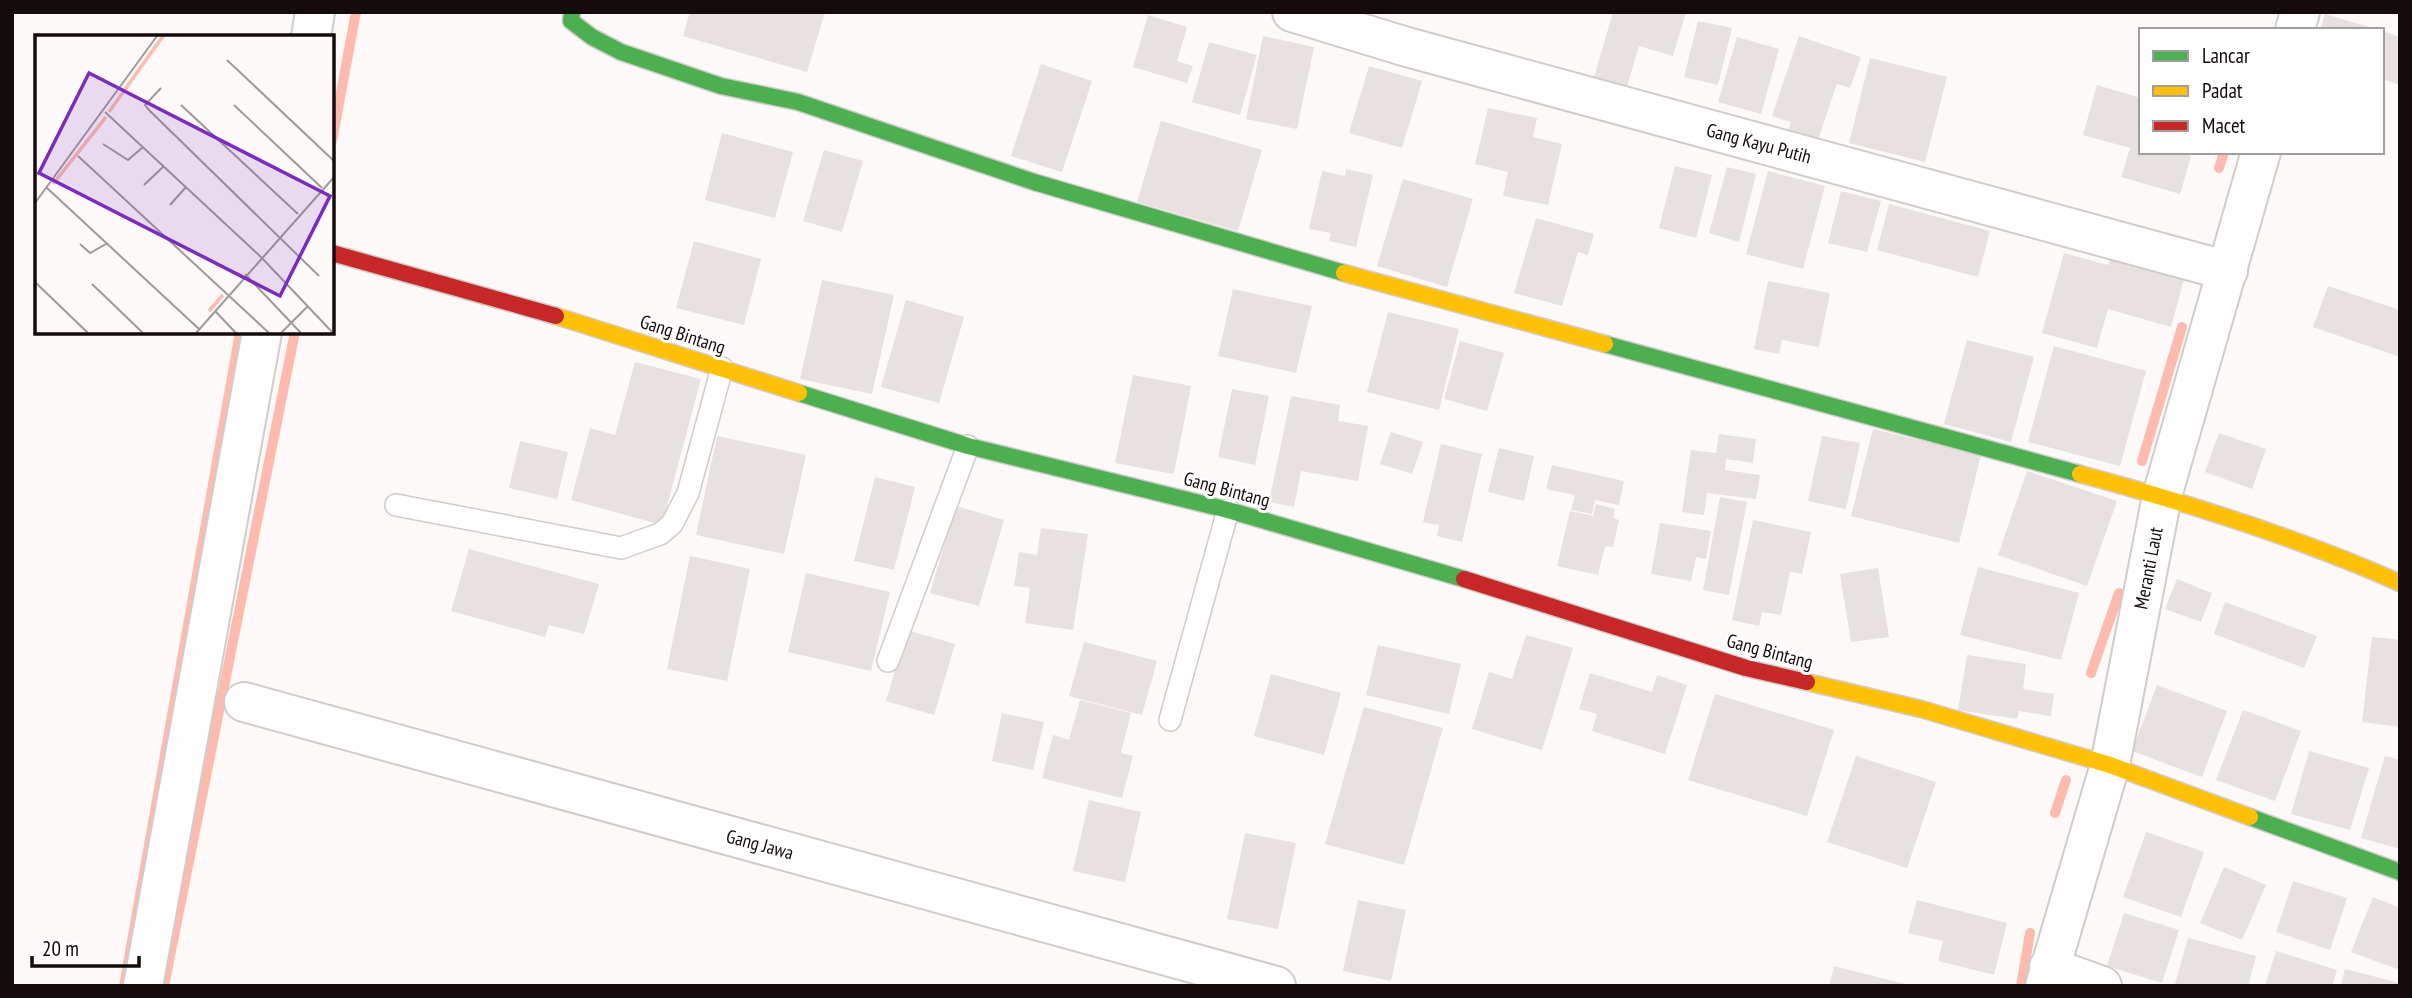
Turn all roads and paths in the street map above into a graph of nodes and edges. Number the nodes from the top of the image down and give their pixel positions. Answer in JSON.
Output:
{"nodes":[{"id":1,"x":315,"y":12,"type":"edge"},
{"id":2,"x":572,"y":12,"type":"edge"},
{"id":3,"x":1292,"y":12,"type":"edge"},
{"id":4,"x":311,"y":35,"type":"edge"},
{"id":5,"x":2260,"y":154,"type":"edge"},
{"id":6,"x":334,"y":254,"type":"edge"},
{"id":7,"x":2228,"y":271,"type":"junction"},
{"id":8,"x":262,"y":334,"type":"edge"},
{"id":9,"x":722,"y":368,"type":"junction"},
{"id":10,"x":968,"y":446,"type":"junction"},
{"id":11,"x":2162,"y":496,"type":"junction"},
{"id":12,"x":396,"y":505,"type":"dead end"},
{"id":13,"x":1228,"y":510,"type":"junction"},
{"id":14,"x":2400,"y":583,"type":"edge"},
{"id":15,"x":888,"y":661,"type":"dead end"},
{"id":16,"x":244,"y":702,"type":"dead end"},
{"id":17,"x":1170,"y":720,"type":"dead end"},
{"id":18,"x":2110,"y":765,"type":"junction"},
{"id":19,"x":2400,"y":872,"type":"edge"},
{"id":20,"x":2047,"y":976,"type":"edge"},
{"id":21,"x":143,"y":986,"type":"edge"},
{"id":22,"x":1276,"y":986,"type":"edge"},
{"id":23,"x":2102,"y":986,"type":"edge"}],
"edges":[{"from":1,"to":4,"type":"street"},
{"from":2,"to":11,"type":"street"},
{"from":3,"to":7,"type":"street","name":"Gang Kayu Putih"},
{"from":5,"to":7,"type":"street","name":"Meranti Laut"},
{"from":6,"to":9,"type":"street","name":"Gang Bintang"},
{"from":7,"to":11,"type":"street","name":"Meranti Laut"},
{"from":8,"to":21,"type":"street"},
{"from":9,"to":10,"type":"street","name":"Gang Bintang"},
{"from":9,"to":12,"type":"lane"},
{"from":10,"to":13,"type":"street","name":"Gang Bintang"},
{"from":10,"to":15,"type":"lane"},
{"from":11,"to":14,"type":"street"},
{"from":11,"to":18,"type":"street","name":"Meranti Laut"},
{"from":13,"to":17,"type":"lane"},
{"from":13,"to":18,"type":"street","name":"Gang Bintang"},
{"from":16,"to":22,"type":"street","name":"Gang Jawa"},
{"from":18,"to":19,"type":"street","name":"Gang Bintang"},
{"from":18,"to":20,"type":"street","name":"Meranti Laut"},
{"from":20,"to":23,"type":"street"}]}
